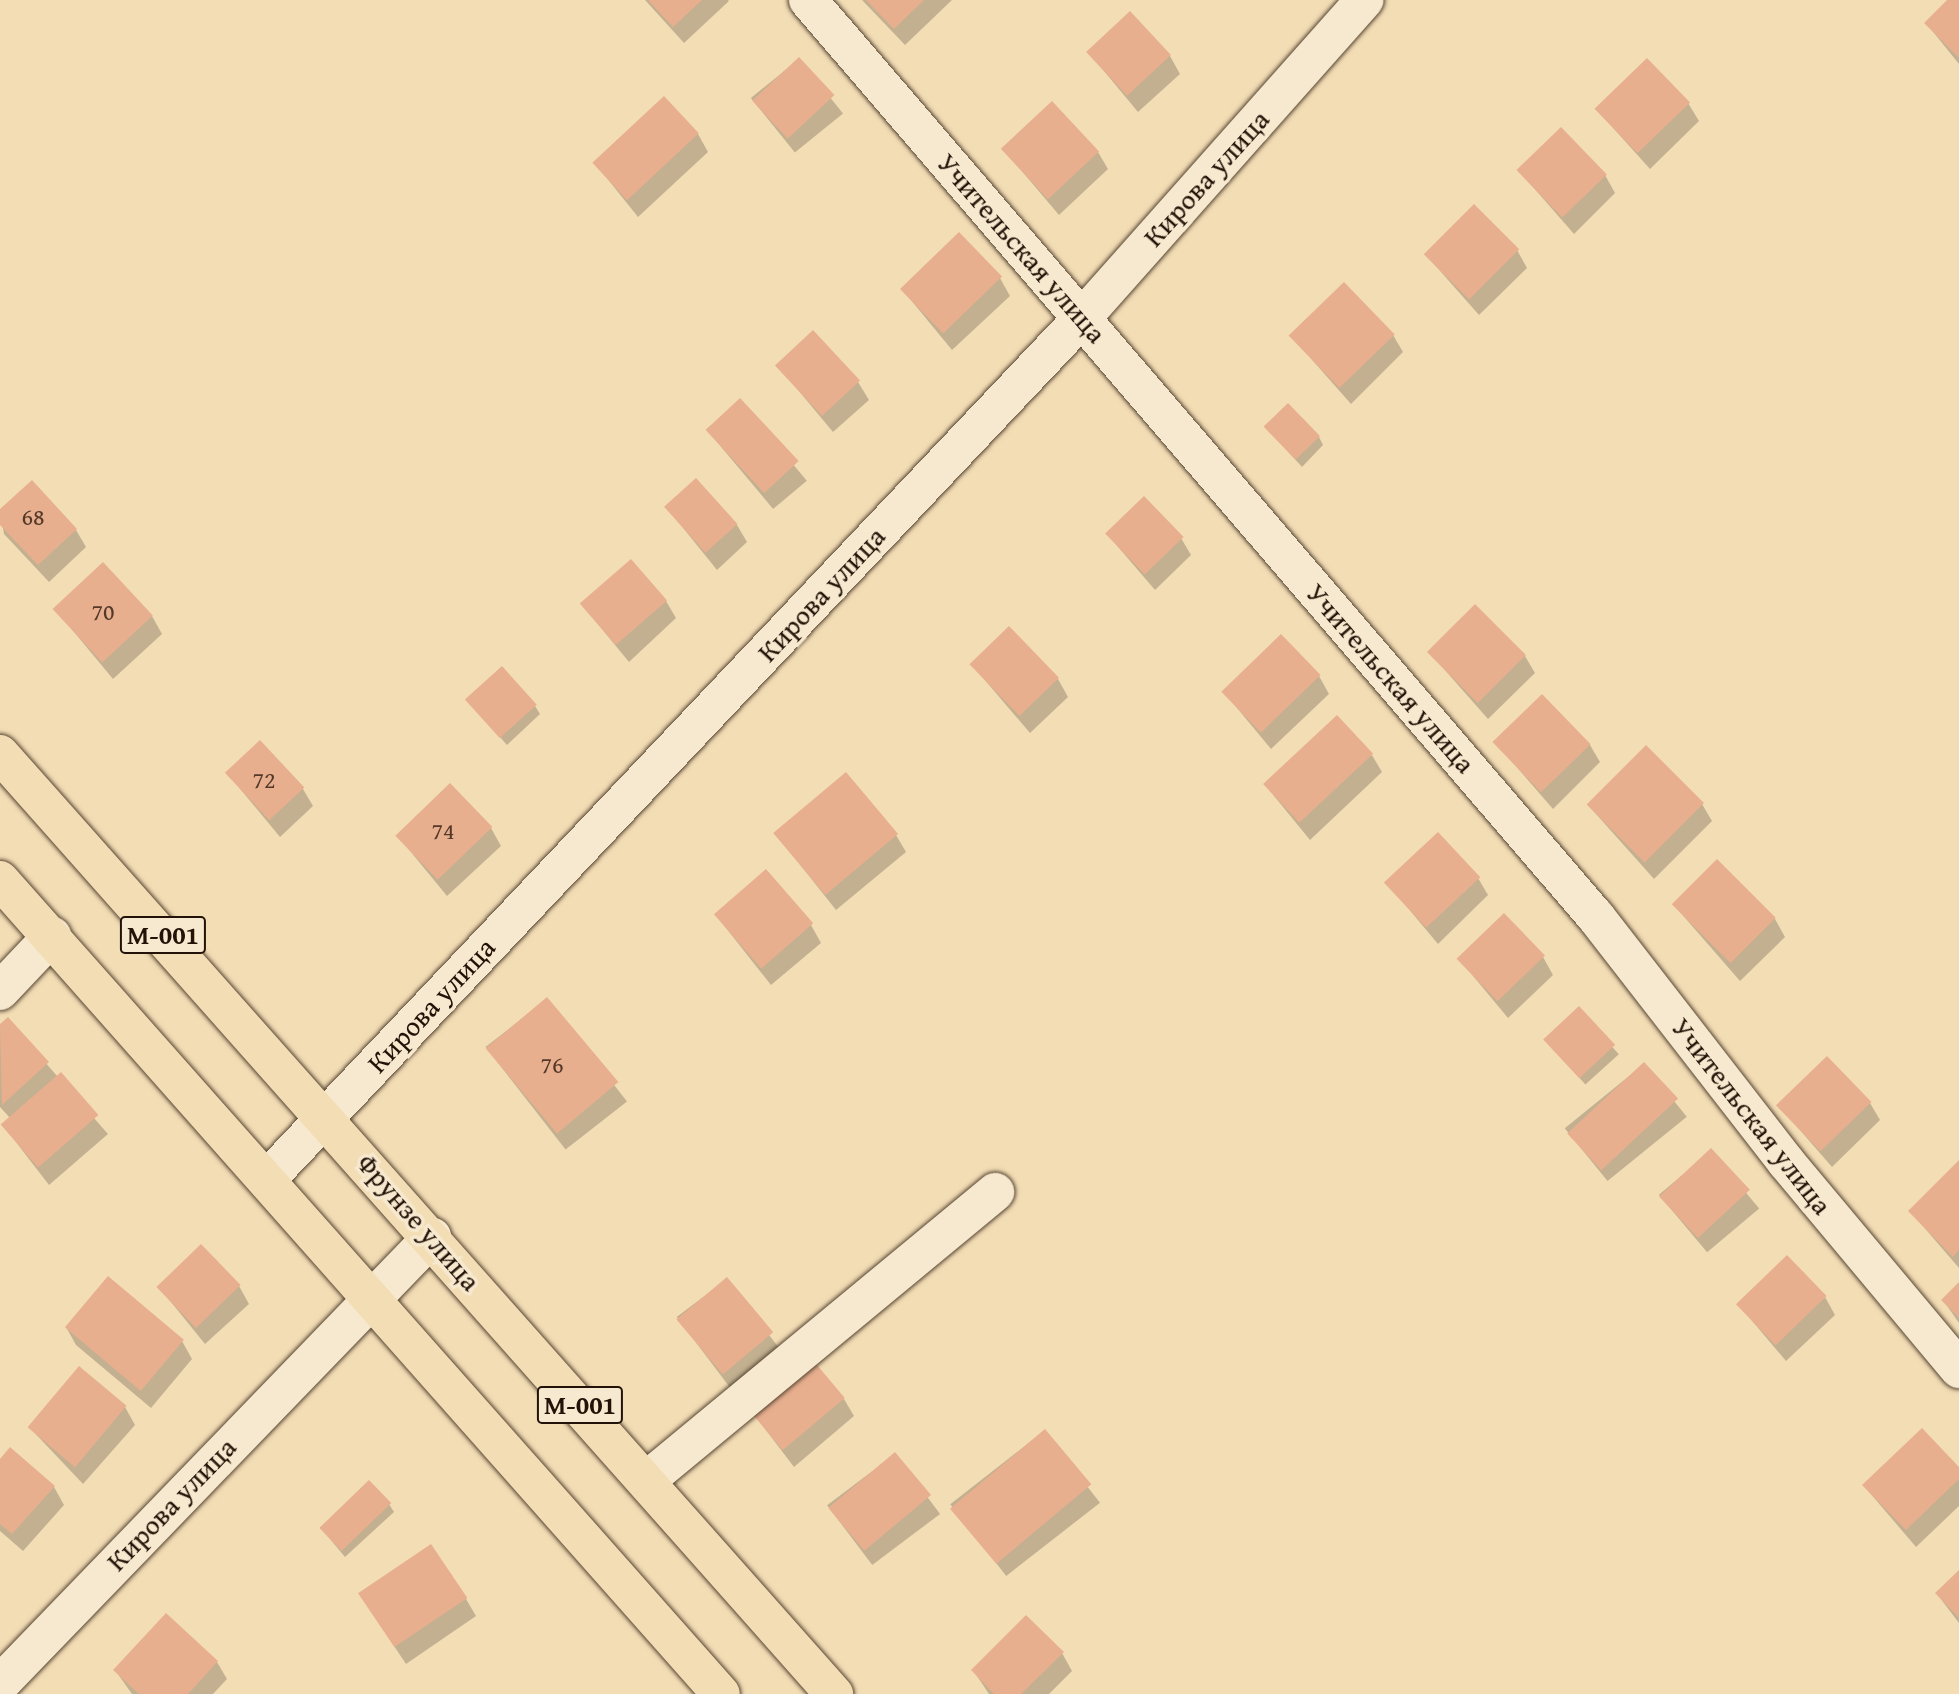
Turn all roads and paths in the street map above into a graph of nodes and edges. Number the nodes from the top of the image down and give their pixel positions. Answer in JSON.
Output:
{"nodes":[{"id":1,"x":808,"y":0,"type":"edge"},
{"id":2,"x":1364,"y":0,"type":"edge"},
{"id":3,"x":1083,"y":317,"type":"junction"},
{"id":4,"x":0,"y":754,"type":"edge"},
{"id":5,"x":4,"y":892,"type":"edge"},
{"id":6,"x":52,"y":936,"type":"junction"},
{"id":7,"x":0,"y":991,"type":"edge"},
{"id":8,"x":327,"y":1116,"type":"junction"},
{"id":9,"x":268,"y":1178,"type":"junction"},
{"id":10,"x":995,"y":1192,"type":"dead end"},
{"id":11,"x":432,"y":1237,"type":"junction"},
{"id":12,"x":370,"y":1294,"type":"junction"},
{"id":13,"x":1959,"y":1369,"type":"edge"},
{"id":14,"x":647,"y":1480,"type":"junction"},
{"id":15,"x":0,"y":1684,"type":"edge"},
{"id":16,"x":721,"y":1694,"type":"edge"},
{"id":17,"x":834,"y":1694,"type":"edge"}],
"edges":[{"from":1,"to":3,"type":"street","name":"Учительская улица"},
{"from":2,"to":3,"type":"street","name":"Кирова улица"},
{"from":3,"to":8,"type":"street","name":"Кирова улица"},
{"from":3,"to":13,"type":"street","name":"Учительская улица"},
{"from":4,"to":8,"type":"main road","name":"Фрунзе улица","number":"M-001"},
{"from":5,"to":6,"type":"main road","number":"M-001"},
{"from":6,"to":7,"type":"street"},
{"from":6,"to":9,"type":"main road","number":"M-001"},
{"from":8,"to":9,"type":"street","name":"Кирова улица"},
{"from":8,"to":11,"type":"main road","name":"Фрунзе улица","number":"M-001"},
{"from":9,"to":12,"type":"main road","number":"M-001"},
{"from":10,"to":14,"type":"street"},
{"from":11,"to":12,"type":"street","name":"Кирова улица"},
{"from":11,"to":14,"type":"main road","name":"Фрунзе улица","number":"M-001"},
{"from":12,"to":15,"type":"street","name":"Кирова улица"},
{"from":12,"to":16,"type":"main road","number":"M-001"},
{"from":14,"to":17,"type":"main road","name":"Фрунзе улица","number":"M-001"}]}
